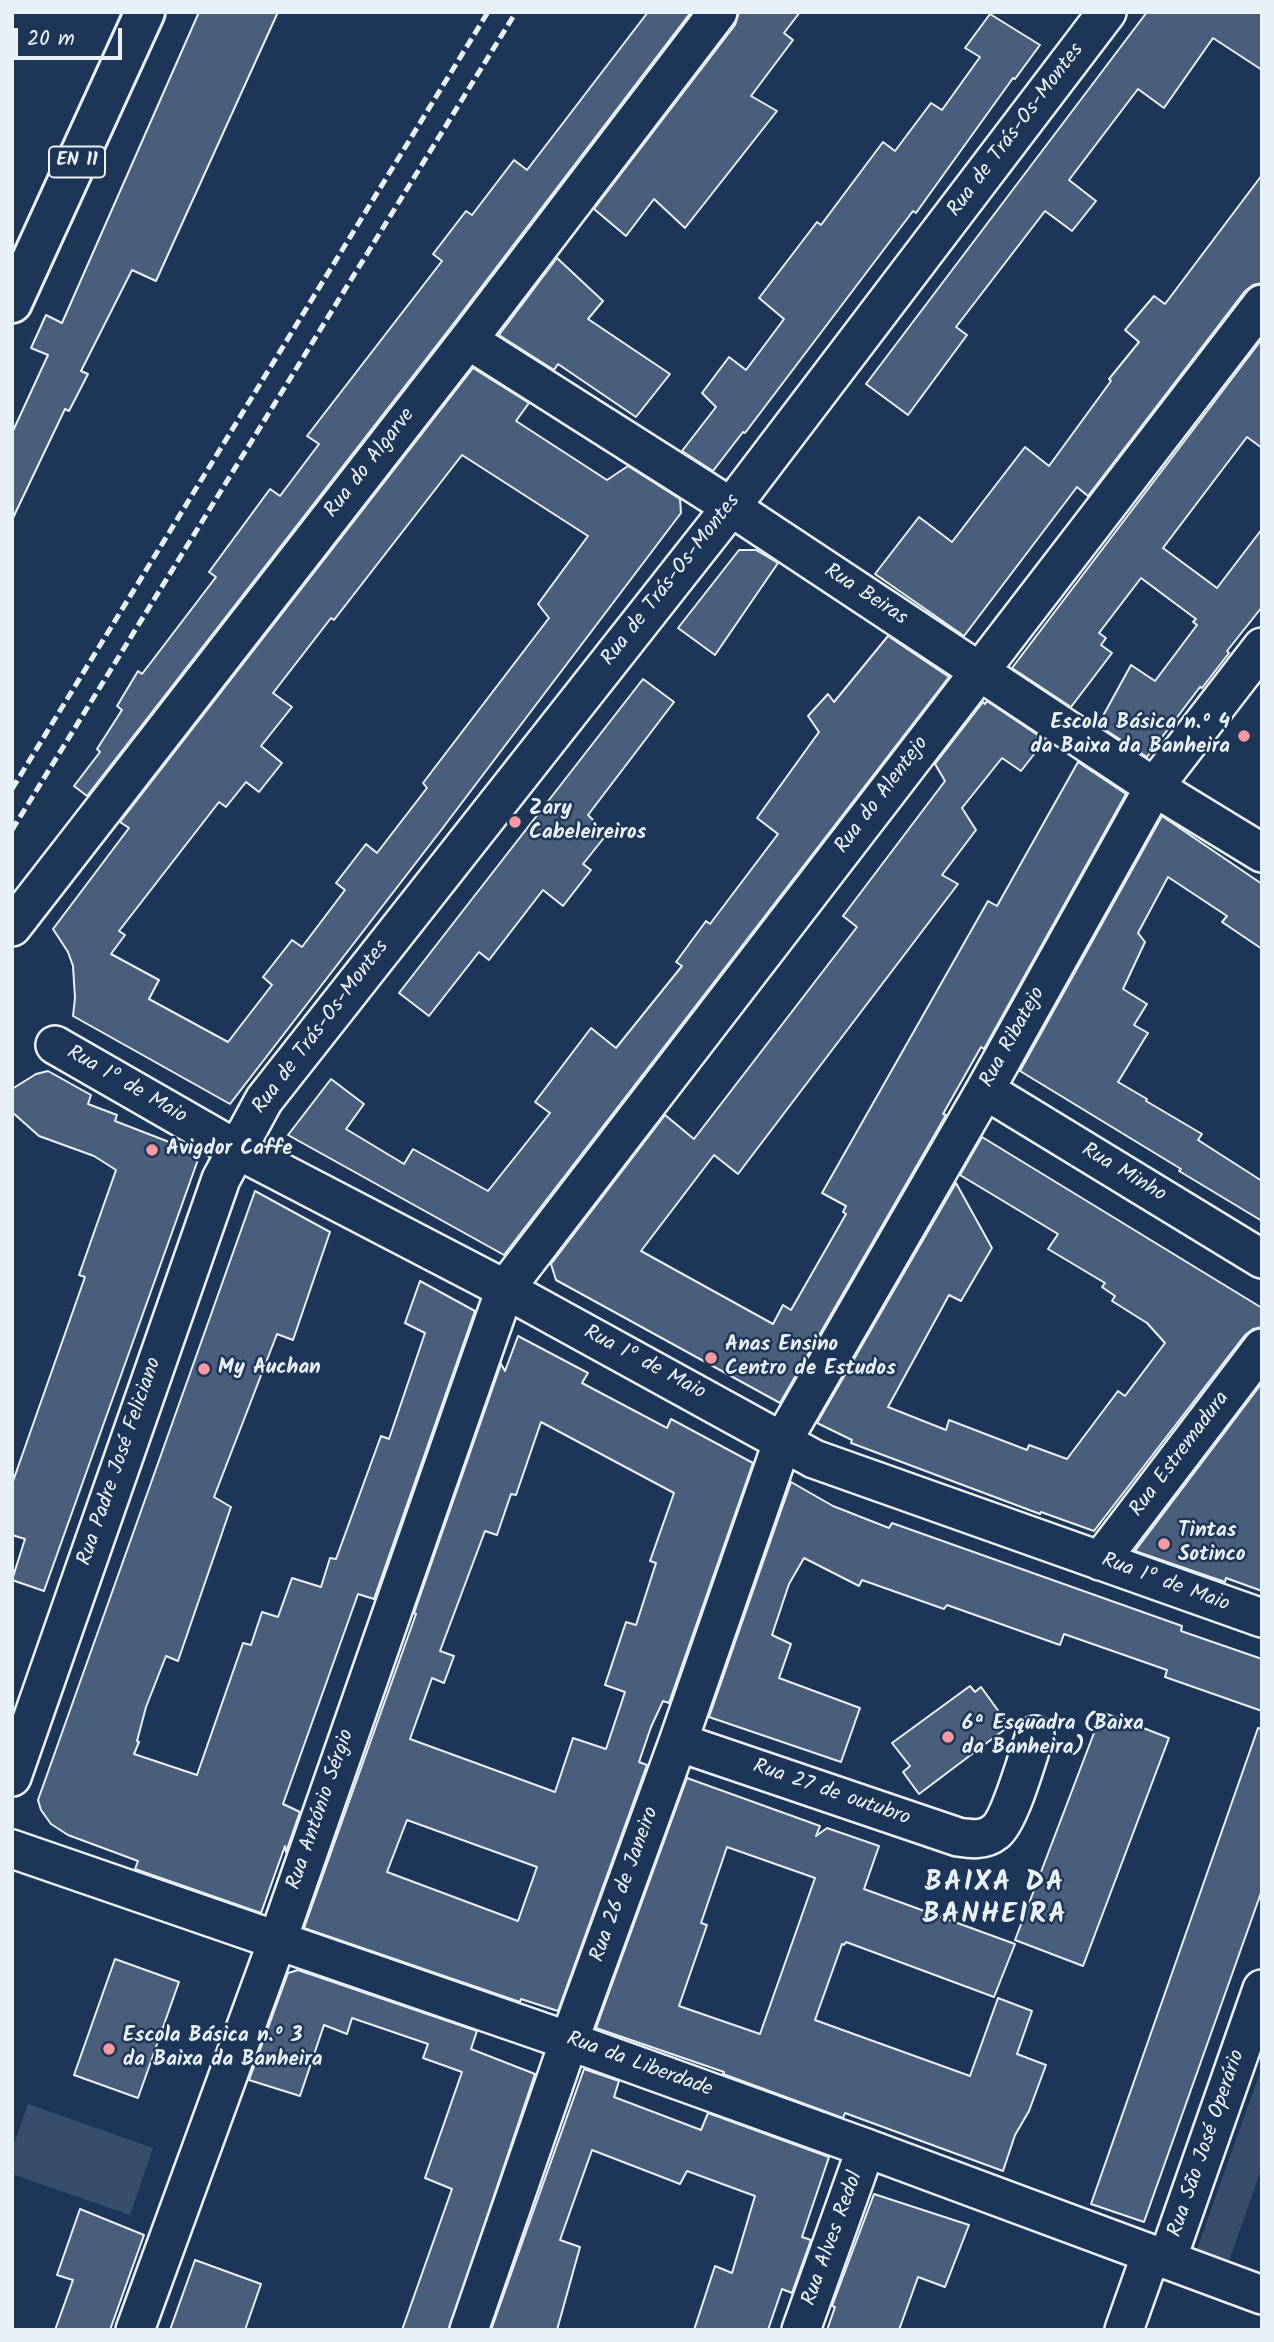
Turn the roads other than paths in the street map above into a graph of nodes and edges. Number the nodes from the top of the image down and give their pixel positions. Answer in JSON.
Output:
{"nodes":[{"id":1,"x":145,"y":12,"type":"edge"},
{"id":2,"x":718,"y":12,"type":"edge"},
{"id":3,"x":1107,"y":12,"type":"edge"},
{"id":4,"x":12,"y":303,"type":"edge"},
{"id":5,"x":1262,"y":304,"type":"edge"},
{"id":6,"x":468,"y":340,"type":"junction"},
{"id":7,"x":731,"y":507,"type":"junction"},
{"id":8,"x":1262,"y":647,"type":"edge"},
{"id":9,"x":979,"y":671,"type":"junction"},
{"id":10,"x":1154,"y":787,"type":"junction"},
{"id":11,"x":1262,"y":853,"type":"edge"},
{"id":12,"x":17,"y":921,"type":"edge"},
{"id":13,"x":55,"y":1045,"type":"dead end"},
{"id":14,"x":985,"y":1090,"type":"junction"},
{"id":15,"x":236,"y":1149,"type":"junction"},
{"id":16,"x":1262,"y":1259,"type":"edge"},
{"id":17,"x":505,"y":1289,"type":"junction"},
{"id":18,"x":1262,"y":1348,"type":"edge"},
{"id":19,"x":783,"y":1440,"type":"junction"},
{"id":20,"x":1101,"y":1561,"type":"junction"},
{"id":21,"x":1262,"y":1618,"type":"edge"},
{"id":22,"x":1035,"y":1735,"type":"dead end"},
{"id":23,"x":678,"y":1742,"type":"junction"},
{"id":24,"x":12,"y":1777,"type":"edge"},
{"id":25,"x":12,"y":1849,"type":"edge"},
{"id":26,"x":278,"y":1939,"type":"junction"},
{"id":27,"x":1262,"y":1989,"type":"edge"},
{"id":28,"x":569,"y":2040,"type":"junction"},
{"id":29,"x":866,"y":2148,"type":"junction"},
{"id":30,"x":1159,"y":2257,"type":"junction"},
{"id":31,"x":1262,"y":2295,"type":"edge"},
{"id":32,"x":135,"y":2330,"type":"edge"},
{"id":33,"x":469,"y":2330,"type":"edge"},
{"id":34,"x":801,"y":2330,"type":"edge"},
{"id":35,"x":1124,"y":2330,"type":"edge"}],
"edges":[{"from":1,"to":4,"type":"main road","number":"EN 11"},
{"from":2,"to":6,"type":"street","name":"Rua do Algarve"},
{"from":3,"to":7,"type":"street","name":"Rua de Trás-Os-Montes"},
{"from":5,"to":9,"type":"street","name":"Rua do Alentejo"},
{"from":6,"to":7,"type":"street","name":"Rua Beiras"},
{"from":6,"to":12,"type":"street","name":"Rua do Algarve"},
{"from":7,"to":9,"type":"street","name":"Rua Beiras"},
{"from":7,"to":15,"type":"street","name":"Rua de Trás-Os-Montes"},
{"from":8,"to":10,"type":"street","name":"Rua Ribatejo"},
{"from":9,"to":10,"type":"street","name":"Rua Beiras"},
{"from":9,"to":17,"type":"street","name":"Rua do Alentejo"},
{"from":10,"to":11,"type":"street","name":"Rua Beiras"},
{"from":10,"to":14,"type":"street","name":"Rua Ribatejo"},
{"from":13,"to":15,"type":"street","name":"Rua 1º de Maio"},
{"from":14,"to":16,"type":"street","name":"Rua Minho"},
{"from":14,"to":19,"type":"street","name":"Rua Ribatejo"},
{"from":15,"to":17,"type":"street","name":"Rua 1º de Maio"},
{"from":15,"to":24,"type":"street","name":"Rua Padre José Feliciano"},
{"from":17,"to":19,"type":"street","name":"Rua 1º de Maio"},
{"from":17,"to":26,"type":"street","name":"Rua António Sérgio"},
{"from":18,"to":20,"type":"street","name":"Rua Estremadura"},
{"from":19,"to":20,"type":"street","name":"Rua 1º de Maio"},
{"from":19,"to":23,"type":"street","name":"Rua 26 de Janeiro"},
{"from":20,"to":21,"type":"street","name":"Rua 1º de Maio"},
{"from":22,"to":23,"type":"street","name":"Rua 27 de outubro"},
{"from":23,"to":28,"type":"street","name":"Rua 26 de Janeiro"},
{"from":25,"to":26,"type":"street","name":"Rua da Liberdade"},
{"from":26,"to":28,"type":"street","name":"Rua da Liberdade"},
{"from":26,"to":32,"type":"street","name":"Rua António Sérgio"},
{"from":27,"to":30,"type":"street","name":"Rua São José Operário"},
{"from":28,"to":29,"type":"street","name":"Rua da Liberdade"},
{"from":28,"to":33,"type":"street","name":"Rua 26 de Janeiro"},
{"from":29,"to":30,"type":"street","name":"Rua da Liberdade"},
{"from":29,"to":34,"type":"street","name":"Rua Alves Redol"},
{"from":30,"to":31,"type":"street","name":"Rua da Liberdade"},
{"from":30,"to":35,"type":"street","name":"Rua São José Operário"}]}
